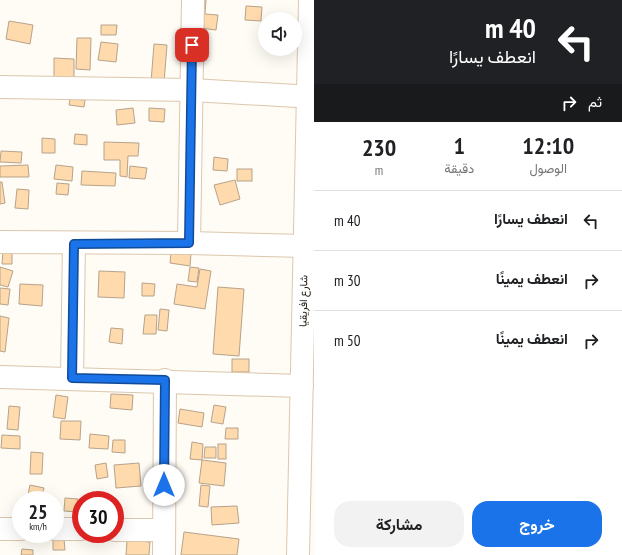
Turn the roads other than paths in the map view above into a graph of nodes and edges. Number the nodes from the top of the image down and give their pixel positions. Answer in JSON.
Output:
{"nodes":[{"id":1,"x":192,"y":0,"type":"edge"},
{"id":2,"x":310,"y":0,"type":"edge"},
{"id":3,"x":0,"y":87,"type":"edge"},
{"id":4,"x":192,"y":90,"type":"junction"},
{"id":5,"x":311,"y":97,"type":"edge"},
{"id":6,"x":0,"y":242,"type":"edge"},
{"id":7,"x":189,"y":243,"type":"junction"},
{"id":8,"x":74,"y":244,"type":"junction"},
{"id":9,"x":305,"y":246,"type":"junction"},
{"id":10,"x":0,"y":377,"type":"edge"},
{"id":11,"x":72,"y":378,"type":"junction"},
{"id":12,"x":165,"y":380,"type":"junction"},
{"id":13,"x":302,"y":386,"type":"junction"},
{"id":14,"x":0,"y":529,"type":"edge"},
{"id":15,"x":12,"y":529,"type":"edge"},
{"id":16,"x":124,"y":530,"type":"edge"},
{"id":17,"x":164,"y":530,"type":"junction"},
{"id":18,"x":164,"y":555,"type":"edge"},
{"id":19,"x":298,"y":555,"type":"edge"}],
"edges":[{"from":1,"to":4,"type":"street"},
{"from":2,"to":5,"type":"street","name":"شارع افريقيا"},
{"from":3,"to":4,"type":"street"},
{"from":4,"to":5,"type":"street"},
{"from":4,"to":7,"type":"street"},
{"from":5,"to":9,"type":"street","name":"شارع افريقيا"},
{"from":6,"to":8,"type":"street"},
{"from":7,"to":8,"type":"street"},
{"from":7,"to":9,"type":"street"},
{"from":8,"to":11,"type":"street"},
{"from":9,"to":13,"type":"street","name":"شارع افريقيا"},
{"from":10,"to":11,"type":"street"},
{"from":11,"to":12,"type":"street"},
{"from":12,"to":13,"type":"street"},
{"from":12,"to":17,"type":"street"},
{"from":13,"to":19,"type":"street","name":"شارع افريقيا"},
{"from":14,"to":15,"type":"street"},
{"from":16,"to":17,"type":"street"},
{"from":17,"to":18,"type":"street"}]}
